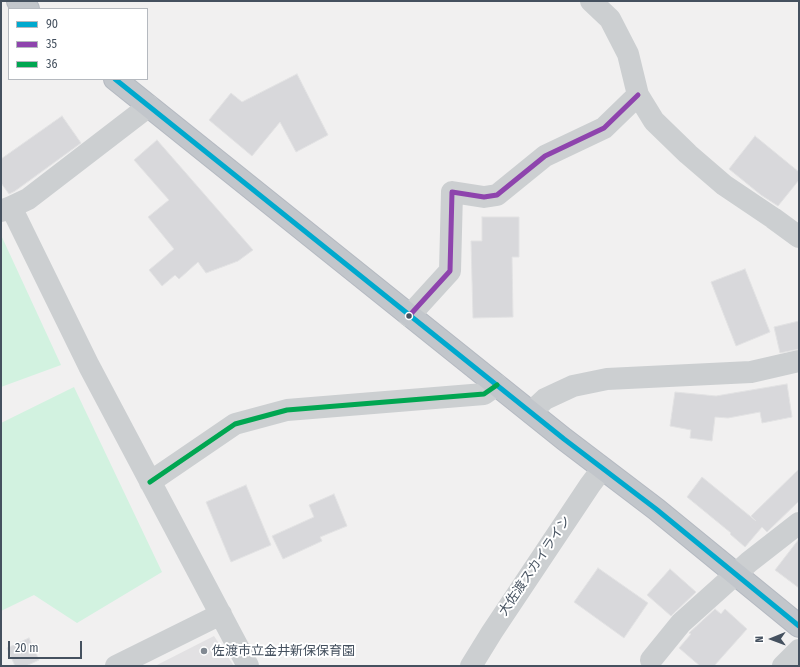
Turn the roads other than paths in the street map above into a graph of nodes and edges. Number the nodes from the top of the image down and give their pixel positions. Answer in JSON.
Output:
{"nodes":[{"id":1,"x":18,"y":1,"type":"edge"},
{"id":2,"x":591,"y":1,"type":"edge"},
{"id":3,"x":27,"y":8,"type":"edge"},
{"id":4,"x":116,"y":80,"type":"edge"},
{"id":5,"x":638,"y":95,"type":"junction"},
{"id":6,"x":149,"y":106,"type":"junction"},
{"id":7,"x":6,"y":209,"type":"edge"},
{"id":8,"x":799,"y":237,"type":"edge"},
{"id":9,"x":408,"y":316,"type":"junction"},
{"id":10,"x":799,"y":361,"type":"edge"},
{"id":11,"x":497,"y":385,"type":"junction"},
{"id":12,"x":531,"y":412,"type":"junction"},
{"id":13,"x":602,"y":469,"type":"junction"},
{"id":14,"x":150,"y":482,"type":"junction"},
{"id":15,"x":799,"y":523,"type":"edge"},
{"id":16,"x":736,"y":574,"type":"junction"},
{"id":17,"x":221,"y":614,"type":"junction"},
{"id":18,"x":799,"y":626,"type":"edge"},
{"id":19,"x":799,"y":650,"type":"edge"},
{"id":20,"x":651,"y":660,"type":"dead end"},
{"id":21,"x":116,"y":666,"type":"edge"},
{"id":22,"x":248,"y":666,"type":"edge"},
{"id":23,"x":471,"y":666,"type":"edge"},
{"id":24,"x":783,"y":666,"type":"edge"}],
"edges":[{"from":1,"to":3,"type":"highway"},
{"from":2,"to":5,"type":"street"},
{"from":4,"to":6,"type":"highway"},
{"from":5,"to":8,"type":"street"},
{"from":5,"to":9,"type":"street"},
{"from":6,"to":7,"type":"street"},
{"from":6,"to":9,"type":"highway"},
{"from":7,"to":14,"type":"street"},
{"from":9,"to":11,"type":"highway"},
{"from":10,"to":12,"type":"street"},
{"from":11,"to":12,"type":"highway"},
{"from":11,"to":14,"type":"street"},
{"from":12,"to":13,"type":"highway"},
{"from":13,"to":16,"type":"highway"},
{"from":13,"to":23,"type":"street","name":"大佐渡スカイライン"},
{"from":14,"to":17,"type":"street"},
{"from":15,"to":16,"type":"street"},
{"from":16,"to":18,"type":"highway"},
{"from":16,"to":20,"type":"street"},
{"from":17,"to":21,"type":"street"},
{"from":17,"to":22,"type":"street"},
{"from":19,"to":24,"type":"street"}]}
